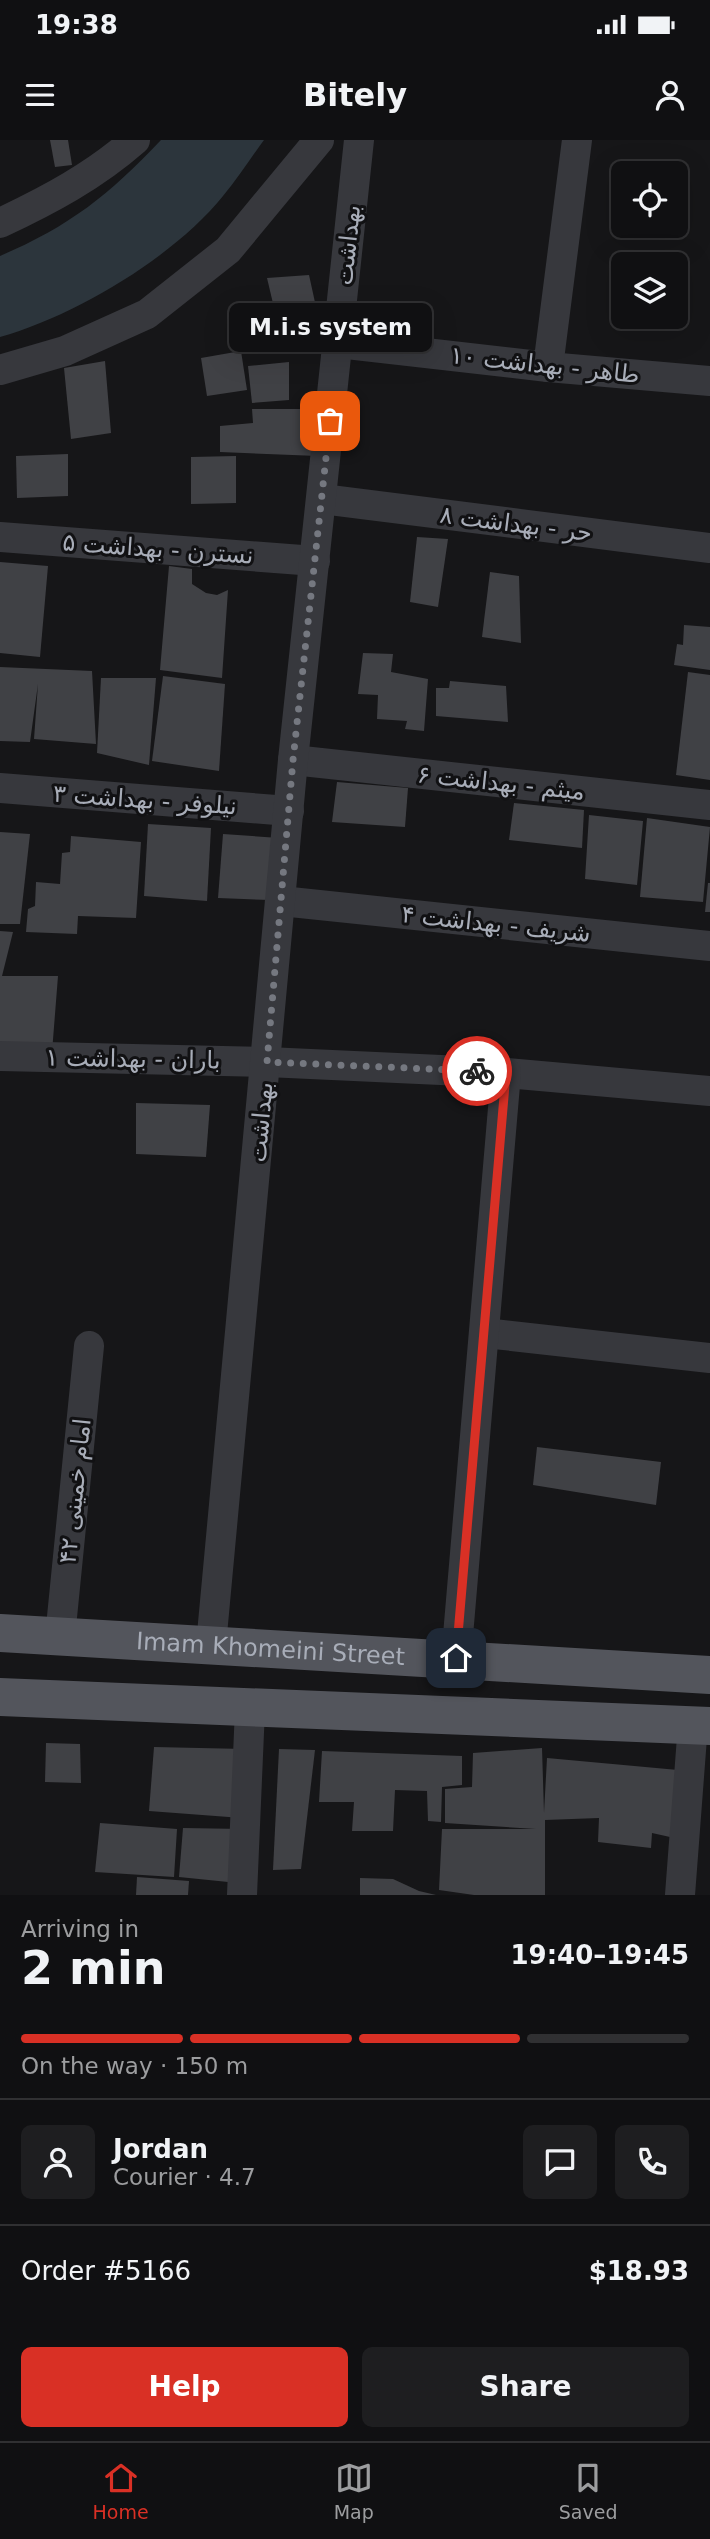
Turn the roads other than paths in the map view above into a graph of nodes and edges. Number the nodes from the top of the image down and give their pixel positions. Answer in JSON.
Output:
{"nodes":[{"id":1,"x":135,"y":140,"type":"edge"},
{"id":2,"x":319,"y":140,"type":"edge"},
{"id":3,"x":359,"y":140,"type":"edge"},
{"id":4,"x":577,"y":140,"type":"edge"},
{"id":5,"x":0,"y":223,"type":"edge"},
{"id":6,"x":338,"y":343,"type":"junction"},
{"id":7,"x":548,"y":367,"type":"junction"},
{"id":8,"x":0,"y":370,"type":"edge"},
{"id":9,"x":710,"y":381,"type":"edge"},
{"id":10,"x":322,"y":499,"type":"junction"},
{"id":11,"x":0,"y":537,"type":"edge"},
{"id":12,"x":710,"y":548,"type":"edge"},
{"id":13,"x":315,"y":561,"type":"junction"},
{"id":14,"x":293,"y":760,"type":"junction"},
{"id":15,"x":0,"y":788,"type":"edge"},
{"id":16,"x":710,"y":805,"type":"edge"},
{"id":17,"x":289,"y":811,"type":"junction"},
{"id":18,"x":281,"y":901,"type":"junction"},
{"id":19,"x":710,"y":946,"type":"edge"},
{"id":20,"x":0,"y":1056,"type":"edge"},
{"id":21,"x":267,"y":1062,"type":"junction"},
{"id":22,"x":506,"y":1073,"type":"junction"},
{"id":23,"x":710,"y":1091,"type":"edge"},
{"id":24,"x":485,"y":1333,"type":"junction"},
{"id":25,"x":89,"y":1346,"type":"dead end"},
{"id":26,"x":710,"y":1358,"type":"edge"},
{"id":27,"x":0,"y":1633,"type":"edge"},
{"id":28,"x":60,"y":1637,"type":"junction"},
{"id":29,"x":211,"y":1645,"type":"junction"},
{"id":30,"x":456,"y":1658,"type":"junction"},
{"id":31,"x":710,"y":1675,"type":"edge"},
{"id":32,"x":0,"y":1697,"type":"edge"},
{"id":33,"x":250,"y":1709,"type":"junction"},
{"id":34,"x":701,"y":1725,"type":"edge"},
{"id":35,"x":242,"y":1895,"type":"edge"},
{"id":36,"x":680,"y":1895,"type":"edge"}],
"edges":[{"from":1,"to":5,"type":"street"},
{"from":2,"to":8,"type":"street"},
{"from":3,"to":6,"type":"street","name":"بهداشت"},
{"from":4,"to":7,"type":"street"},
{"from":6,"to":7,"type":"street","name":"طاهر - بهداشت ۱۰"},
{"from":6,"to":10,"type":"street","name":"بهداشت"},
{"from":7,"to":9,"type":"street","name":"طاهر - بهداشت ۱۰"},
{"from":10,"to":12,"type":"street","name":"حر - بهداشت ۸"},
{"from":10,"to":13,"type":"street","name":"بهداشت"},
{"from":11,"to":13,"type":"street","name":"نسترن - بهداشت ۵"},
{"from":13,"to":14,"type":"street","name":"بهداشت"},
{"from":14,"to":16,"type":"street","name":"میثم - بهداشت ۶"},
{"from":14,"to":17,"type":"street","name":"بهداشت"},
{"from":15,"to":17,"type":"street","name":"نیلوفر - بهداشت ۳"},
{"from":17,"to":18,"type":"street","name":"بهداشت"},
{"from":18,"to":19,"type":"street","name":"شریف - بهداشت ۴"},
{"from":18,"to":21,"type":"street","name":"بهداشت"},
{"from":20,"to":21,"type":"street","name":"باران - بهداشت ۱"},
{"from":21,"to":22,"type":"street","name":"باران - بهداشت ۱"},
{"from":21,"to":29,"type":"street","name":"بهداشت"},
{"from":22,"to":23,"type":"street","name":"باران - بهداشت ۱"},
{"from":22,"to":24,"type":"street"},
{"from":24,"to":26,"type":"street"},
{"from":24,"to":30,"type":"street"},
{"from":25,"to":28,"type":"street","name":"امام خمینی ۴۲"},
{"from":27,"to":28,"type":"main road","name":"Imam Khomeini Street"},
{"from":28,"to":29,"type":"main road","name":"Imam Khomeini Street"},
{"from":29,"to":30,"type":"main road","name":"Imam Khomeini Street"},
{"from":30,"to":31,"type":"main road","name":"Imam Khomeini Street"},
{"from":32,"to":33,"type":"main road"},
{"from":33,"to":34,"type":"main road"},
{"from":33,"to":35,"type":"street"},
{"from":34,"to":36,"type":"street"}]}
